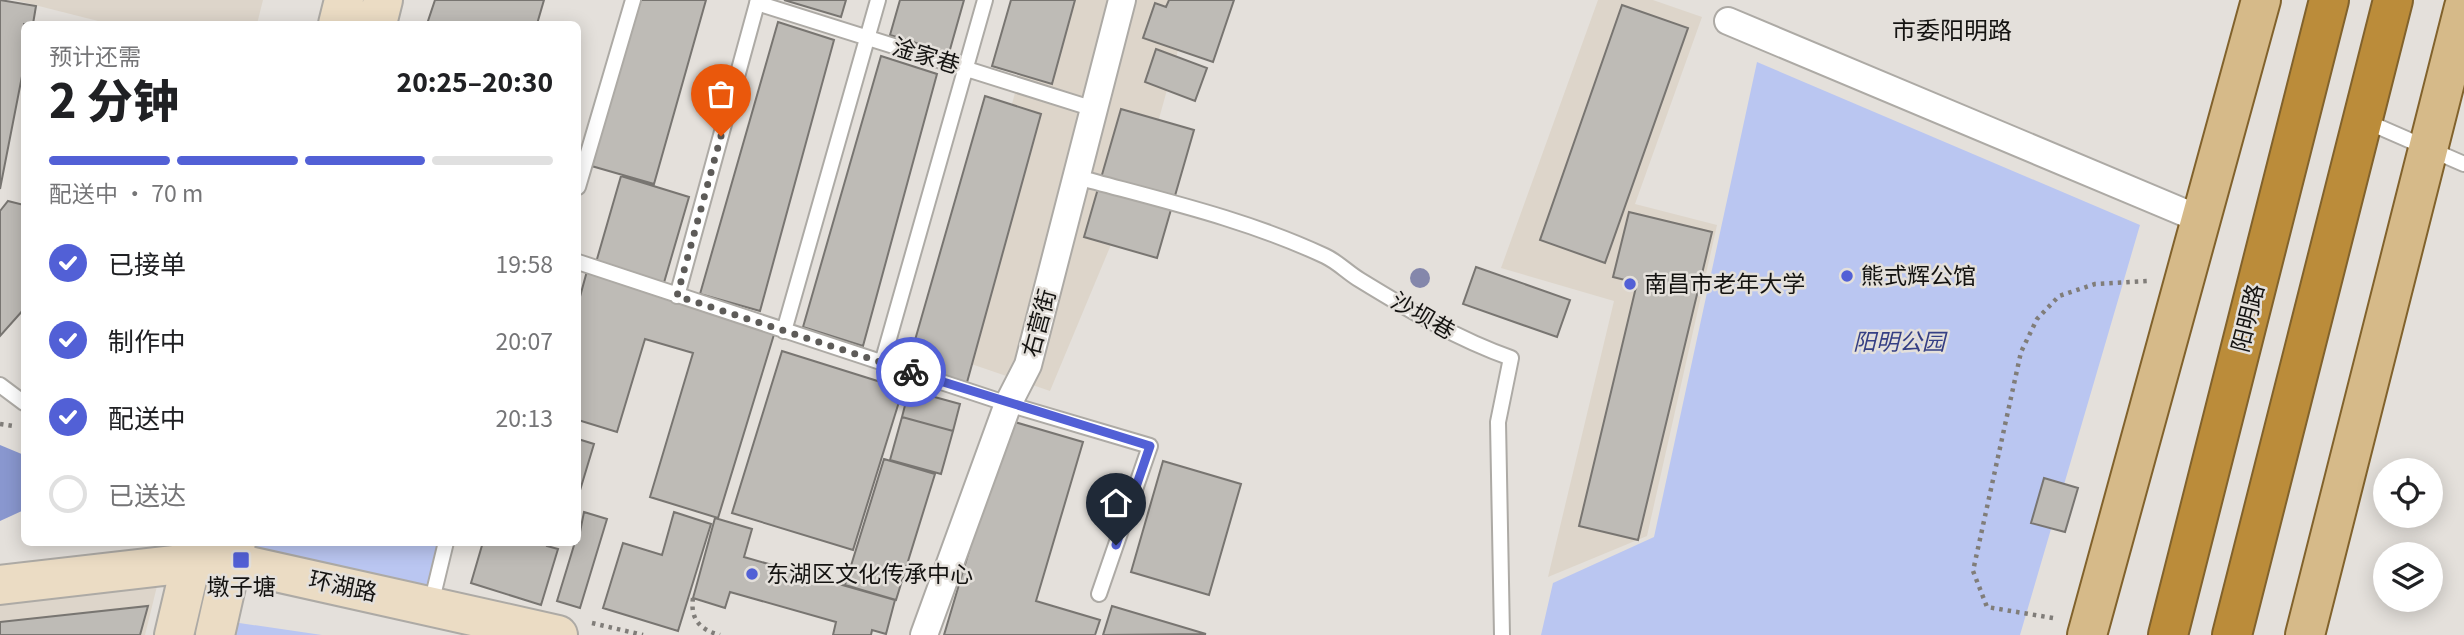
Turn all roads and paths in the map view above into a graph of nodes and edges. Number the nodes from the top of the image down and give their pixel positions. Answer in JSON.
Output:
{"nodes":[{"id":1,"x":345,"y":0,"type":"edge"},
{"id":2,"x":383,"y":0,"type":"edge"},
{"id":3,"x":633,"y":0,"type":"edge"},
{"id":4,"x":878,"y":0,"type":"edge"},
{"id":5,"x":985,"y":0,"type":"edge"},
{"id":6,"x":1122,"y":0,"type":"edge"},
{"id":7,"x":2261,"y":0,"type":"edge"},
{"id":8,"x":2329,"y":0,"type":"edge"},
{"id":9,"x":2393,"y":0,"type":"edge"},
{"id":10,"x":757,"y":2,"type":"edge"},
{"id":11,"x":2464,"y":7,"type":"edge"},
{"id":12,"x":339,"y":21,"type":"edge"},
{"id":13,"x":378,"y":21,"type":"edge"},
{"id":14,"x":1728,"y":22,"type":"dead end"},
{"id":15,"x":867,"y":38,"type":"junction"},
{"id":16,"x":965,"y":68,"type":"junction"},
{"id":17,"x":1094,"y":109,"type":"junction"},
{"id":18,"x":2361,"y":120,"type":"junction"},
{"id":19,"x":2426,"y":149,"type":"junction"},
{"id":20,"x":2464,"y":164,"type":"edge"},
{"id":21,"x":581,"y":177,"type":"edge"},
{"id":22,"x":1077,"y":177,"type":"junction"},
{"id":23,"x":2202,"y":220,"type":"junction"},
{"id":24,"x":581,"y":263,"type":"edge"},
{"id":25,"x":2186,"y":279,"type":"junction"},
{"id":26,"x":677,"y":296,"type":"junction"},
{"id":27,"x":784,"y":331,"type":"junction"},
{"id":28,"x":882,"y":363,"type":"junction"},
{"id":29,"x":0,"y":385,"type":"edge"},
{"id":30,"x":21,"y":401,"type":"edge"},
{"id":31,"x":1008,"y":404,"type":"junction"},
{"id":32,"x":445,"y":546,"type":"edge"},
{"id":33,"x":187,"y":552,"type":"edge"},
{"id":34,"x":233,"y":552,"type":"edge"},
{"id":35,"x":0,"y":585,"type":"edge"},
{"id":36,"x":1099,"y":594,"type":"dead end"},
{"id":37,"x":693,"y":598,"type":"dead end"},
{"id":38,"x":430,"y":605,"type":"junction"},
{"id":39,"x":2089,"y":630,"type":"edge"},
{"id":40,"x":174,"y":635,"type":"edge"},
{"id":41,"x":215,"y":635,"type":"edge"},
{"id":42,"x":558,"y":635,"type":"edge"},
{"id":43,"x":720,"y":635,"type":"edge"},
{"id":44,"x":925,"y":635,"type":"edge"},
{"id":45,"x":1502,"y":635,"type":"edge"},
{"id":46,"x":2168,"y":635,"type":"edge"},
{"id":47,"x":2232,"y":635,"type":"edge"},
{"id":48,"x":2305,"y":635,"type":"edge"}],
"edges":[{"from":1,"to":12,"type":"street"},
{"from":2,"to":13,"type":"street"},
{"from":3,"to":21,"type":"lane"},
{"from":4,"to":15,"type":"lane"},
{"from":5,"to":16,"type":"lane"},
{"from":6,"to":17,"type":"street","name":"右营街"},
{"from":7,"to":23,"type":"main road"},
{"from":8,"to":46,"type":"highway","name":"阳明路"},
{"from":9,"to":18,"type":"highway"},
{"from":10,"to":15,"type":"lane","name":"淦家巷"},
{"from":10,"to":26,"type":"lane"},
{"from":11,"to":19,"type":"main road"},
{"from":14,"to":23,"type":"street"},
{"from":15,"to":16,"type":"lane","name":"淦家巷"},
{"from":15,"to":27,"type":"lane"},
{"from":16,"to":17,"type":"lane","name":"淦家巷"},
{"from":16,"to":28,"type":"lane"},
{"from":17,"to":22,"type":"street","name":"右营街"},
{"from":18,"to":19,"type":"lane"},
{"from":18,"to":47,"type":"highway"},
{"from":19,"to":20,"type":"lane"},
{"from":19,"to":48,"type":"main road"},
{"from":22,"to":31,"type":"street","name":"右营街"},
{"from":22,"to":45,"type":"lane","name":"沙坝巷"},
{"from":23,"to":25,"type":"main road"},
{"from":24,"to":26,"type":"lane"},
{"from":25,"to":39,"type":"main road"},
{"from":25,"to":39,"type":"path"},
{"from":26,"to":27,"type":"lane"},
{"from":27,"to":28,"type":"lane"},
{"from":28,"to":31,"type":"lane"},
{"from":29,"to":30,"type":"lane"},
{"from":31,"to":36,"type":"lane"},
{"from":31,"to":44,"type":"street","name":"右营街"},
{"from":32,"to":38,"type":"lane"},
{"from":33,"to":34,"type":"street","name":"环湖路"},
{"from":33,"to":35,"type":"street","name":"环湖路"},
{"from":33,"to":40,"type":"street"},
{"from":34,"to":38,"type":"street","name":"环湖路"},
{"from":34,"to":41,"type":"street"},
{"from":37,"to":43,"type":"path"},
{"from":38,"to":42,"type":"street","name":"环湖路"}]}
